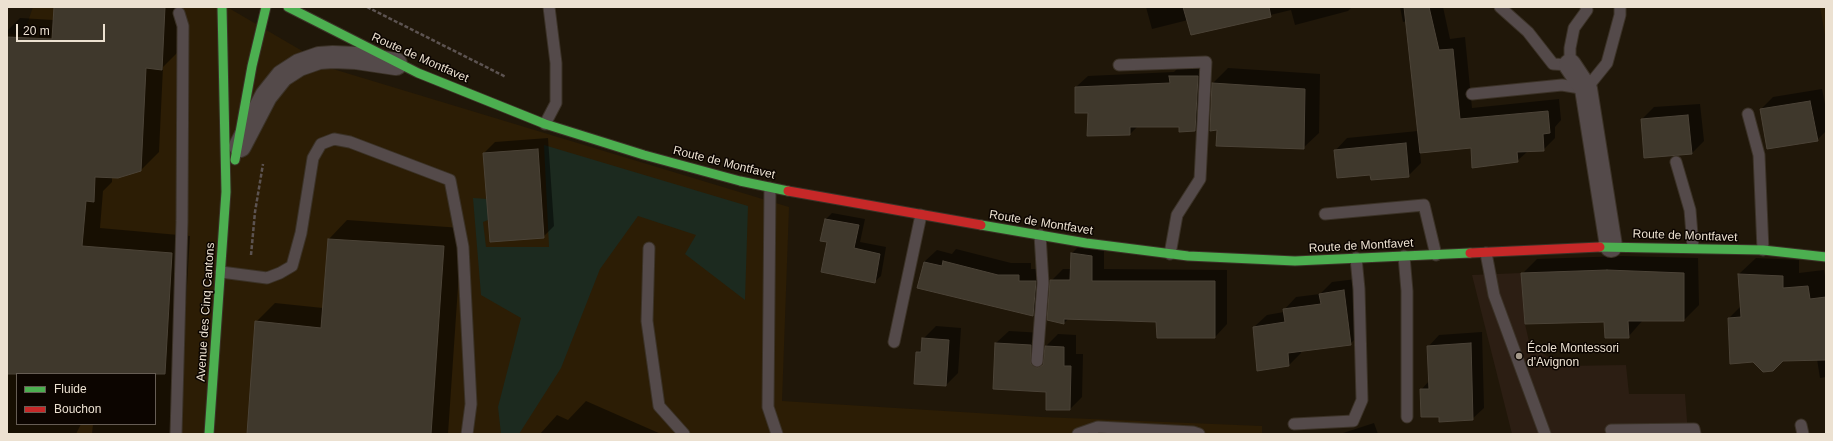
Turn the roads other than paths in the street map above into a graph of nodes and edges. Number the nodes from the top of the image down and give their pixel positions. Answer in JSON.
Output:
{"nodes":[{"id":1,"x":222,"y":7,"type":"edge"},
{"id":2,"x":266,"y":7,"type":"edge"},
{"id":3,"x":288,"y":7,"type":"edge"},
{"id":4,"x":548,"y":7,"type":"edge"},
{"id":5,"x":1500,"y":7,"type":"edge"},
{"id":6,"x":1586,"y":7,"type":"edge"},
{"id":7,"x":1620,"y":7,"type":"edge"},
{"id":8,"x":179,"y":13,"type":"dead end"},
{"id":9,"x":399,"y":64,"type":"junction"},
{"id":10,"x":1119,"y":64,"type":"dead end"},
{"id":11,"x":1570,"y":65,"type":"junction"},
{"id":12,"x":1586,"y":89,"type":"junction"},
{"id":13,"x":1472,"y":94,"type":"dead end"},
{"id":14,"x":1748,"y":114,"type":"dead end"},
{"id":15,"x":545,"y":124,"type":"junction"},
{"id":16,"x":236,"y":155,"type":"junction"},
{"id":17,"x":1676,"y":162,"type":"dead end"},
{"id":18,"x":770,"y":188,"type":"junction"},
{"id":19,"x":226,"y":192,"type":"junction"},
{"id":20,"x":1325,"y":214,"type":"dead end"},
{"id":21,"x":921,"y":215,"type":"junction"},
{"id":22,"x":1040,"y":235,"type":"junction"},
{"id":23,"x":1612,"y":246,"type":"junction"},
{"id":24,"x":1693,"y":247,"type":"junction"},
{"id":25,"x":649,"y":248,"type":"dead end"},
{"id":26,"x":1763,"y":250,"type":"junction"},
{"id":27,"x":1486,"y":252,"type":"junction"},
{"id":28,"x":1170,"y":254,"type":"junction"},
{"id":29,"x":1436,"y":255,"type":"junction"},
{"id":30,"x":1404,"y":256,"type":"junction"},
{"id":31,"x":1826,"y":257,"type":"edge"},
{"id":32,"x":1356,"y":258,"type":"junction"},
{"id":33,"x":221,"y":272,"type":"junction"},
{"id":34,"x":894,"y":342,"type":"dead end"},
{"id":35,"x":1037,"y":361,"type":"dead end"},
{"id":36,"x":1407,"y":417,"type":"dead end"},
{"id":37,"x":1294,"y":424,"type":"dead end"},
{"id":38,"x":1611,"y":430,"type":"dead end"},
{"id":39,"x":176,"y":434,"type":"edge"},
{"id":40,"x":209,"y":434,"type":"edge"},
{"id":41,"x":467,"y":434,"type":"edge"},
{"id":42,"x":684,"y":434,"type":"edge"},
{"id":43,"x":777,"y":434,"type":"edge"},
{"id":44,"x":1078,"y":434,"type":"edge"},
{"id":45,"x":1199,"y":434,"type":"edge"},
{"id":46,"x":1545,"y":434,"type":"edge"},
{"id":47,"x":1695,"y":434,"type":"edge"}],
"edges":[{"from":1,"to":19,"type":"street"},
{"from":2,"to":16,"type":"street"},
{"from":3,"to":9,"type":"street","name":"Route de Montfavet"},
{"from":4,"to":15,"type":"lane"},
{"from":5,"to":11,"type":"lane"},
{"from":6,"to":11,"type":"lane"},
{"from":7,"to":12,"type":"lane"},
{"from":8,"to":39,"type":"lane"},
{"from":9,"to":15,"type":"street","name":"Route de Montfavet"},
{"from":9,"to":16,"type":"street"},
{"from":10,"to":28,"type":"lane"},
{"from":11,"to":12,"type":"street"},
{"from":12,"to":13,"type":"lane"},
{"from":12,"to":23,"type":"street"},
{"from":14,"to":26,"type":"lane"},
{"from":15,"to":18,"type":"street","name":"Route de Montfavet"},
{"from":16,"to":19,"type":"street"},
{"from":17,"to":24,"type":"lane"},
{"from":18,"to":21,"type":"street","name":"Route de Montfavet"},
{"from":18,"to":43,"type":"lane"},
{"from":19,"to":33,"type":"street","name":"Avenue des Cinq Cantons"},
{"from":20,"to":29,"type":"lane"},
{"from":21,"to":22,"type":"street","name":"Route de Montfavet"},
{"from":21,"to":34,"type":"lane"},
{"from":22,"to":28,"type":"street","name":"Route de Montfavet"},
{"from":22,"to":35,"type":"lane"},
{"from":23,"to":24,"type":"street","name":"Route de Montfavet"},
{"from":23,"to":27,"type":"street","name":"Route de Montfavet"},
{"from":24,"to":26,"type":"street","name":"Route de Montfavet"},
{"from":25,"to":42,"type":"lane"},
{"from":26,"to":31,"type":"street","name":"Route de Montfavet"},
{"from":27,"to":29,"type":"street","name":"Route de Montfavet"},
{"from":27,"to":46,"type":"lane"},
{"from":28,"to":32,"type":"street","name":"Route de Montfavet"},
{"from":29,"to":30,"type":"street","name":"Route de Montfavet"},
{"from":30,"to":32,"type":"street","name":"Route de Montfavet"},
{"from":30,"to":36,"type":"lane"},
{"from":32,"to":37,"type":"lane"},
{"from":33,"to":40,"type":"street","name":"Avenue des Cinq Cantons"},
{"from":33,"to":41,"type":"lane"},
{"from":38,"to":47,"type":"lane"},
{"from":44,"to":45,"type":"lane"}]}
